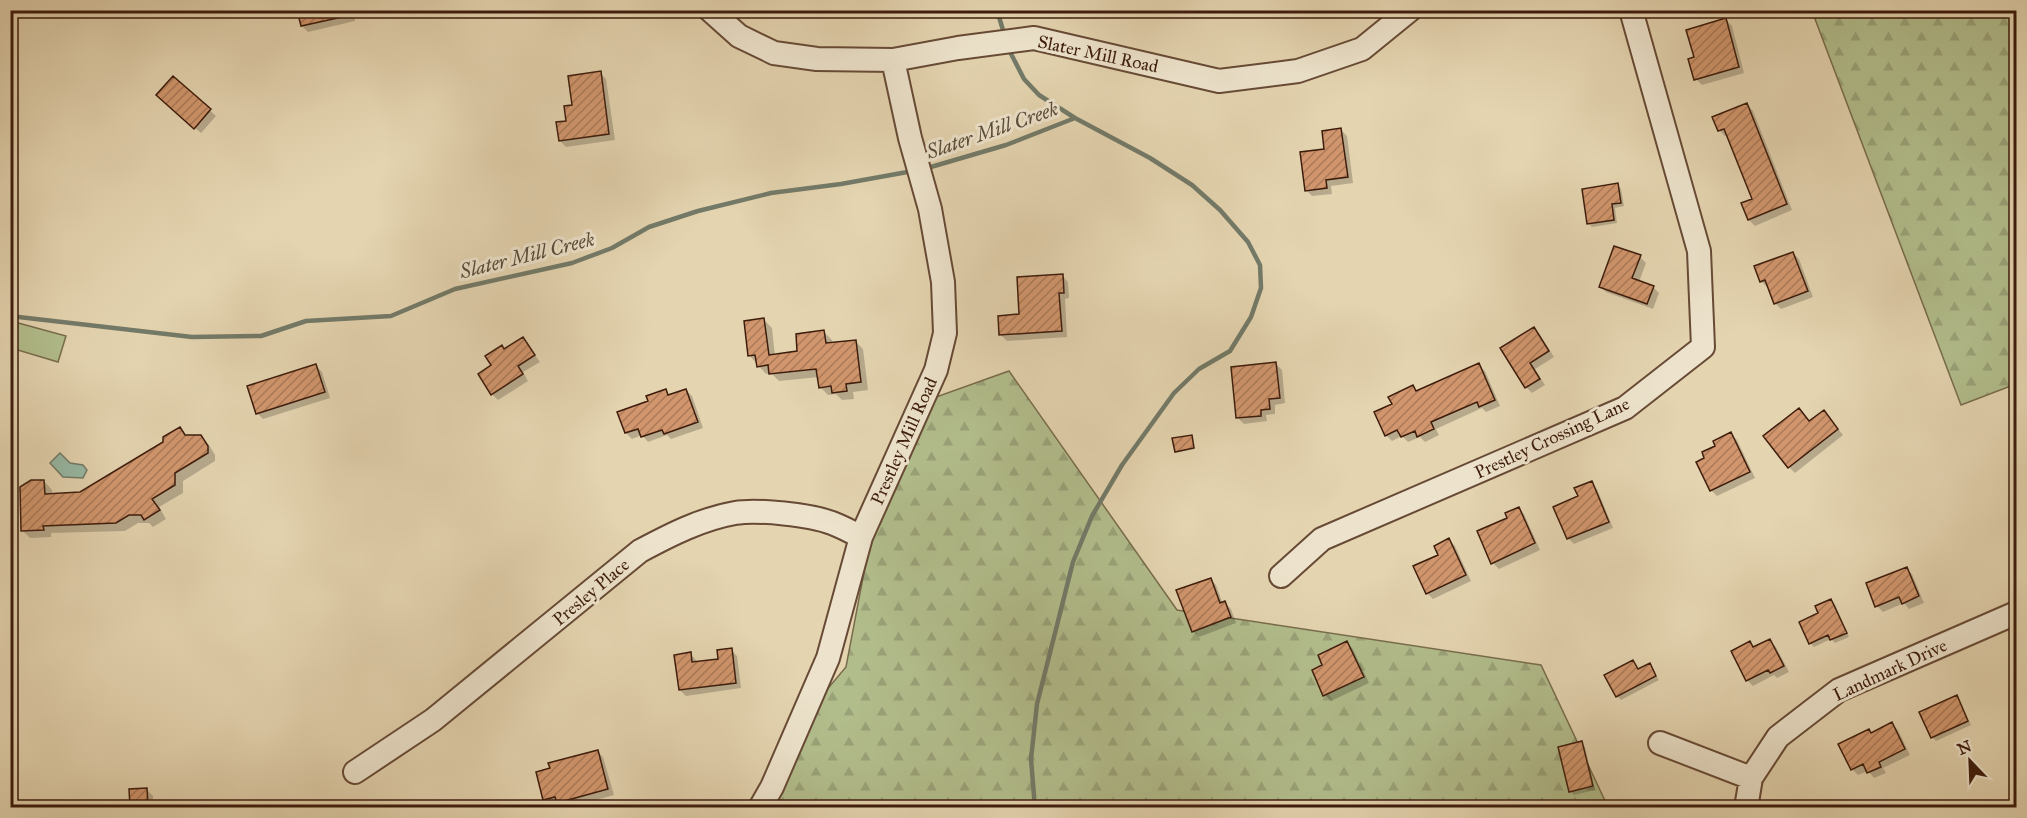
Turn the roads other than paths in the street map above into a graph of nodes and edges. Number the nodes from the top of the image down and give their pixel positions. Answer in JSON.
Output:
{"nodes":[{"id":1,"x":710,"y":10,"type":"edge"},
{"id":2,"x":1410,"y":10,"type":"edge"},
{"id":3,"x":1631,"y":10,"type":"edge"},
{"id":4,"x":893,"y":60,"type":"junction"},
{"id":5,"x":861,"y":537,"type":"junction"},
{"id":6,"x":1281,"y":576,"type":"dead end"},
{"id":7,"x":2016,"y":613,"type":"edge"},
{"id":8,"x":1660,"y":743,"type":"dead end"},
{"id":9,"x":355,"y":772,"type":"dead end"},
{"id":10,"x":1751,"y":778,"type":"junction"},
{"id":11,"x":759,"y":807,"type":"edge"},
{"id":12,"x":1746,"y":807,"type":"edge"}],
"edges":[{"from":1,"to":4,"type":"street","name":"Slater Mill Road"},
{"from":2,"to":4,"type":"street","name":"Slater Mill Road"},
{"from":3,"to":6,"type":"street","name":"Prestley Crossing Lane"},
{"from":4,"to":5,"type":"street","name":"Prestley Mill Road"},
{"from":5,"to":9,"type":"street","name":"Presley Place"},
{"from":5,"to":11,"type":"street","name":"Prestley Mill Road"},
{"from":7,"to":10,"type":"street","name":"Landmark Drive"},
{"from":8,"to":10,"type":"street"},
{"from":10,"to":12,"type":"street","name":"Landmark Drive"}]}
